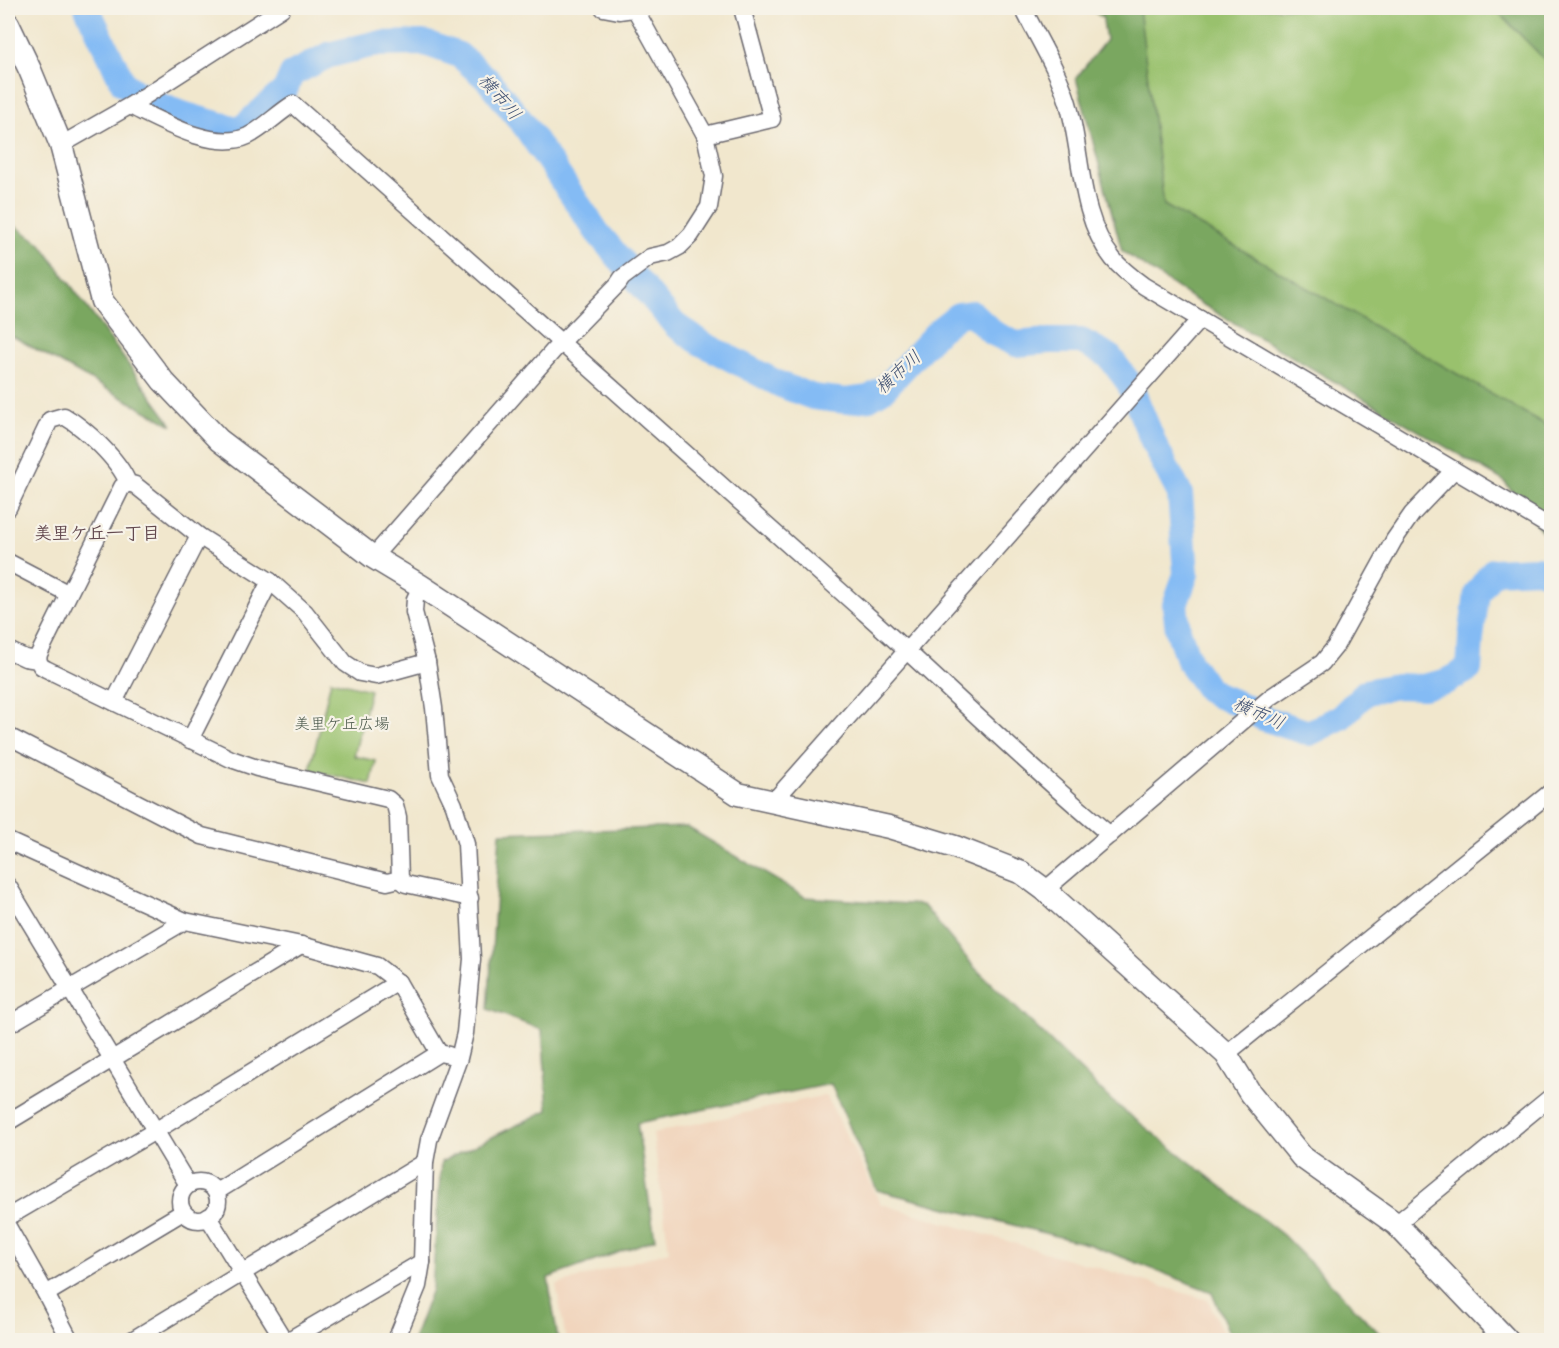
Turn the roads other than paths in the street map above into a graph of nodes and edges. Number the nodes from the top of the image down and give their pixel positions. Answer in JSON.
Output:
{"nodes":[{"id":1,"x":282,"y":8,"type":"edge"},
{"id":2,"x":603,"y":8,"type":"edge"},
{"id":3,"x":637,"y":8,"type":"edge"},
{"id":4,"x":742,"y":8,"type":"edge"},
{"id":5,"x":1023,"y":8,"type":"edge"},
{"id":6,"x":8,"y":24,"type":"edge"},
{"id":7,"x":130,"y":106,"type":"junction"},
{"id":8,"x":705,"y":135,"type":"junction"},
{"id":9,"x":61,"y":145,"type":"junction"},
{"id":10,"x":1200,"y":319,"type":"junction"},
{"id":11,"x":563,"y":342,"type":"junction"},
{"id":12,"x":1454,"y":470,"type":"junction"},
{"id":13,"x":128,"y":483,"type":"junction"},
{"id":14,"x":8,"y":508,"type":"edge"},
{"id":15,"x":1551,"y":528,"type":"edge"},
{"id":16,"x":199,"y":536,"type":"junction"},
{"id":17,"x":373,"y":556,"type":"junction"},
{"id":18,"x":8,"y":562,"type":"edge"},
{"id":19,"x":270,"y":581,"type":"junction"},
{"id":20,"x":422,"y":586,"type":"junction"},
{"id":21,"x":68,"y":593,"type":"junction"},
{"id":22,"x":8,"y":650,"type":"edge"},
{"id":23,"x":906,"y":650,"type":"junction"},
{"id":24,"x":38,"y":660,"type":"junction"},
{"id":25,"x":427,"y":662,"type":"junction"},
{"id":26,"x":114,"y":702,"type":"junction"},
{"id":27,"x":8,"y":736,"type":"edge"},
{"id":28,"x":190,"y":740,"type":"junction"},
{"id":29,"x":1551,"y":791,"type":"edge"},
{"id":30,"x":772,"y":803,"type":"junction"},
{"id":31,"x":1110,"y":835,"type":"junction"},
{"id":32,"x":8,"y":841,"type":"edge"},
{"id":33,"x":400,"y":879,"type":"junction"},
{"id":34,"x":8,"y":886,"type":"edge"},
{"id":35,"x":1045,"y":890,"type":"junction"},
{"id":36,"x":470,"y":898,"type":"junction"},
{"id":37,"x":185,"y":921,"type":"junction"},
{"id":38,"x":301,"y":945,"type":"junction"},
{"id":39,"x":398,"y":982,"type":"junction"},
{"id":40,"x":70,"y":987,"type":"junction"},
{"id":41,"x":8,"y":1025,"type":"edge"},
{"id":42,"x":439,"y":1053,"type":"junction"},
{"id":43,"x":1226,"y":1054,"type":"junction"},
{"id":44,"x":459,"y":1058,"type":"junction"},
{"id":45,"x":112,"y":1060,"type":"junction"},
{"id":46,"x":1551,"y":1096,"type":"edge"},
{"id":47,"x":8,"y":1122,"type":"edge"},
{"id":48,"x":155,"y":1131,"type":"junction"},
{"id":49,"x":425,"y":1162,"type":"junction"},
{"id":50,"x":188,"y":1185,"type":"junction"},
{"id":51,"x":216,"y":1192,"type":"junction"},
{"id":52,"x":183,"y":1212,"type":"junction"},
{"id":53,"x":8,"y":1217,"type":"edge"},
{"id":54,"x":208,"y":1217,"type":"junction"},
{"id":55,"x":1396,"y":1224,"type":"junction"},
{"id":56,"x":8,"y":1227,"type":"edge"},
{"id":57,"x":422,"y":1262,"type":"junction"},
{"id":58,"x":243,"y":1272,"type":"junction"},
{"id":59,"x":46,"y":1294,"type":"junction"},
{"id":60,"x":70,"y":1341,"type":"edge"},
{"id":61,"x":132,"y":1341,"type":"edge"},
{"id":62,"x":286,"y":1341,"type":"edge"},
{"id":63,"x":396,"y":1341,"type":"edge"},
{"id":64,"x":1507,"y":1341,"type":"edge"}],
"edges":[{"from":1,"to":7,"type":"street"},
{"from":2,"to":3,"type":"street"},
{"from":3,"to":8,"type":"street"},
{"from":4,"to":8,"type":"street"},
{"from":5,"to":10,"type":"street"},
{"from":6,"to":9,"type":"street"},
{"from":7,"to":9,"type":"street"},
{"from":7,"to":11,"type":"street"},
{"from":8,"to":11,"type":"street"},
{"from":9,"to":17,"type":"street"},
{"from":10,"to":12,"type":"street"},
{"from":10,"to":23,"type":"street"},
{"from":11,"to":17,"type":"street"},
{"from":11,"to":23,"type":"street"},
{"from":12,"to":15,"type":"street"},
{"from":12,"to":31,"type":"street"},
{"from":13,"to":14,"type":"street"},
{"from":13,"to":16,"type":"street"},
{"from":13,"to":21,"type":"street"},
{"from":16,"to":19,"type":"street"},
{"from":16,"to":26,"type":"street"},
{"from":17,"to":20,"type":"street"},
{"from":18,"to":21,"type":"street"},
{"from":19,"to":25,"type":"street"},
{"from":19,"to":28,"type":"street"},
{"from":20,"to":25,"type":"street"},
{"from":20,"to":30,"type":"street"},
{"from":21,"to":24,"type":"street"},
{"from":22,"to":24,"type":"street"},
{"from":23,"to":30,"type":"street"},
{"from":23,"to":31,"type":"street"},
{"from":24,"to":26,"type":"street"},
{"from":25,"to":36,"type":"street"},
{"from":26,"to":28,"type":"street"},
{"from":27,"to":33,"type":"street"},
{"from":28,"to":33,"type":"street"},
{"from":29,"to":43,"type":"street"},
{"from":30,"to":35,"type":"street"},
{"from":31,"to":35,"type":"street"},
{"from":32,"to":37,"type":"street"},
{"from":33,"to":36,"type":"street"},
{"from":34,"to":40,"type":"street"},
{"from":35,"to":43,"type":"street"},
{"from":36,"to":44,"type":"street"},
{"from":37,"to":38,"type":"street"},
{"from":37,"to":40,"type":"street"},
{"from":38,"to":39,"type":"street"},
{"from":38,"to":45,"type":"street"},
{"from":39,"to":42,"type":"street"},
{"from":39,"to":48,"type":"street"},
{"from":40,"to":41,"type":"street"},
{"from":40,"to":45,"type":"street"},
{"from":42,"to":44,"type":"street"},
{"from":42,"to":51,"type":"street"},
{"from":43,"to":55,"type":"street"},
{"from":44,"to":49,"type":"street"},
{"from":45,"to":47,"type":"street"},
{"from":45,"to":48,"type":"street"},
{"from":46,"to":55,"type":"street"},
{"from":48,"to":50,"type":"street"},
{"from":48,"to":53,"type":"street"},
{"from":49,"to":57,"type":"street"},
{"from":49,"to":58,"type":"street"},
{"from":50,"to":51,"type":"street"},
{"from":50,"to":52,"type":"street"},
{"from":51,"to":54,"type":"street"},
{"from":52,"to":54,"type":"street"},
{"from":52,"to":59,"type":"street"},
{"from":54,"to":58,"type":"street"},
{"from":55,"to":64,"type":"street"},
{"from":56,"to":59,"type":"street"},
{"from":57,"to":62,"type":"street"},
{"from":57,"to":63,"type":"street"},
{"from":58,"to":61,"type":"street"},
{"from":58,"to":62,"type":"street"},
{"from":59,"to":60,"type":"street"}]}
